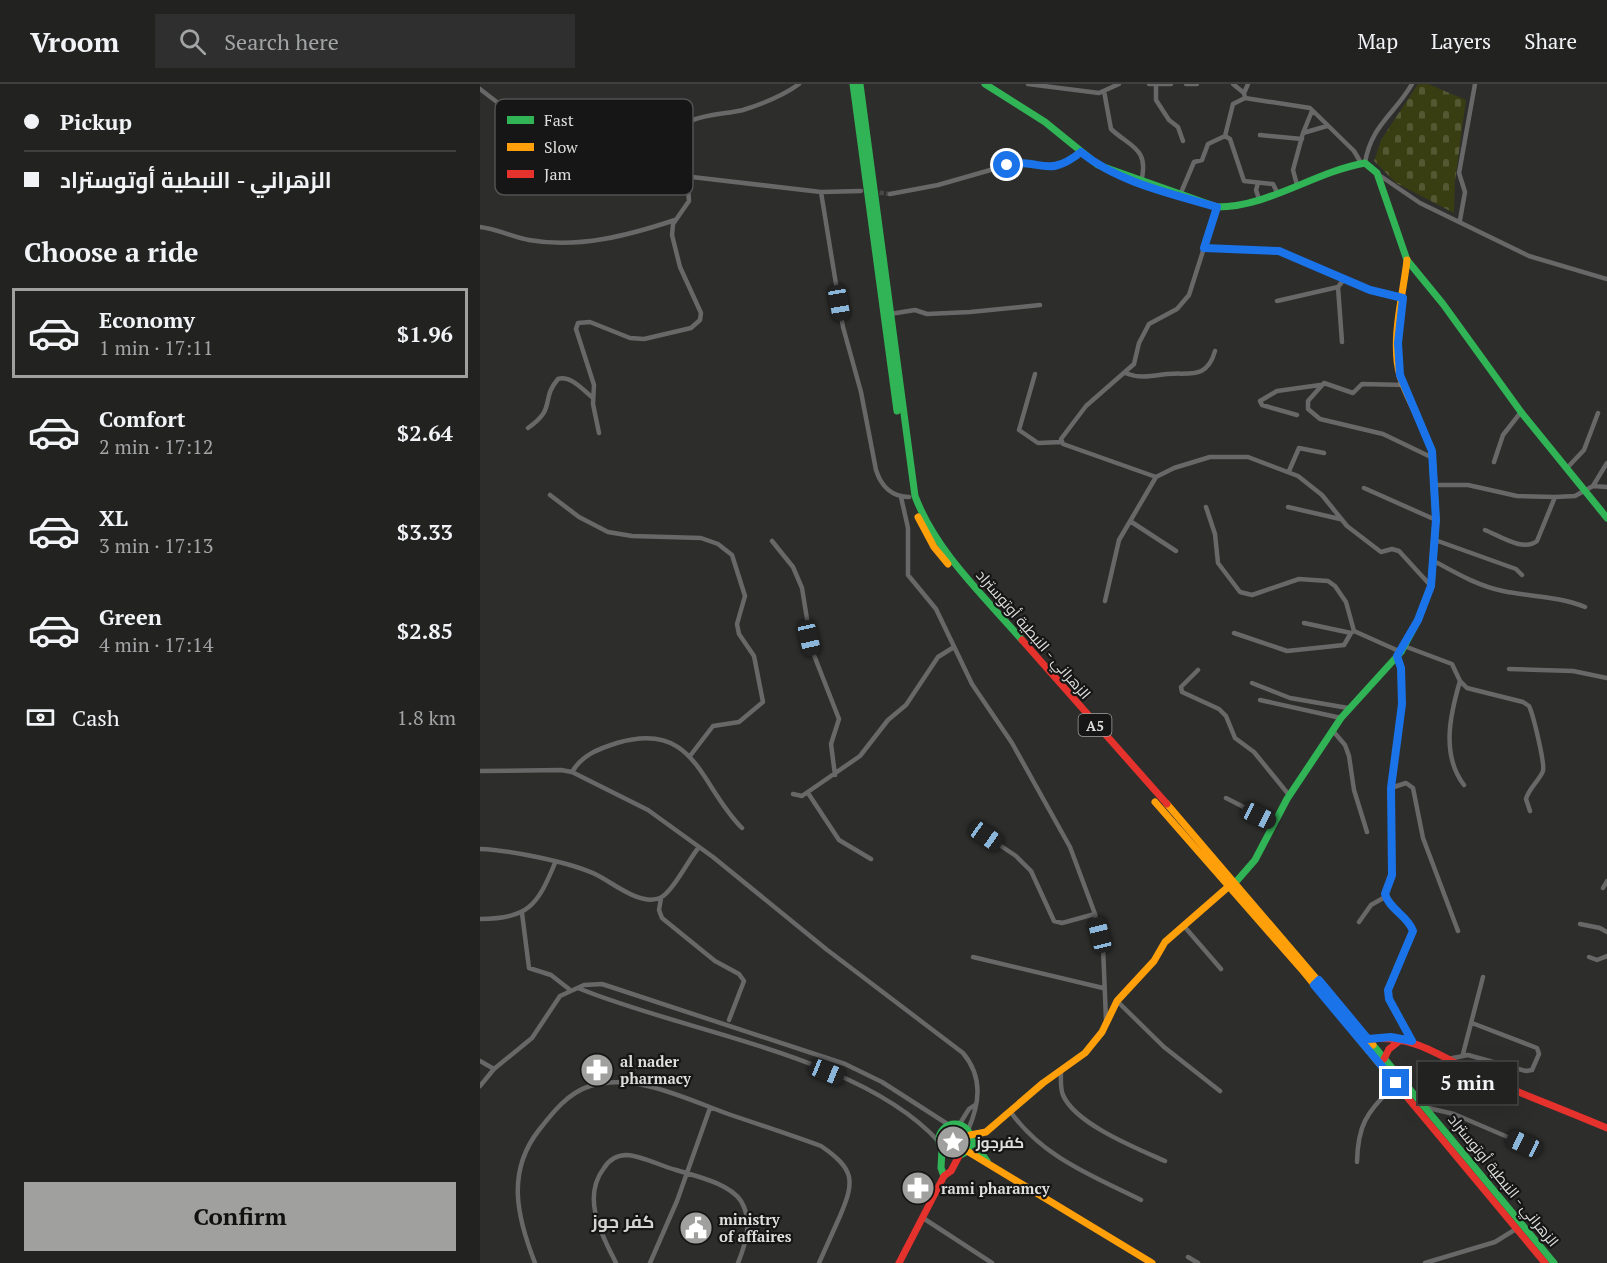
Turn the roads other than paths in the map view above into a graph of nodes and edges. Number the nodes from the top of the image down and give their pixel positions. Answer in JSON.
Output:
{"nodes":[{"id":1,"x":799,"y":84,"type":"edge"},
{"id":2,"x":853,"y":84,"type":"edge"},
{"id":3,"x":860,"y":84,"type":"edge"},
{"id":4,"x":985,"y":84,"type":"edge"},
{"id":5,"x":1028,"y":84,"type":"edge"},
{"id":6,"x":1119,"y":84,"type":"edge"},
{"id":7,"x":1149,"y":84,"type":"edge"},
{"id":8,"x":1171,"y":84,"type":"edge"},
{"id":9,"x":1185,"y":84,"type":"edge"},
{"id":10,"x":1197,"y":84,"type":"edge"},
{"id":11,"x":1233,"y":84,"type":"edge"},
{"id":12,"x":1248,"y":84,"type":"edge"},
{"id":13,"x":1412,"y":84,"type":"edge"},
{"id":14,"x":1475,"y":84,"type":"edge"},
{"id":15,"x":1042,"y":85,"type":"edge"},
{"id":16,"x":1156,"y":85,"type":"edge"},
{"id":17,"x":480,"y":89,"type":"edge"},
{"id":18,"x":1104,"y":91,"type":"junction"},
{"id":19,"x":1244,"y":96,"type":"junction"},
{"id":20,"x":495,"y":99,"type":"edge"},
{"id":21,"x":1312,"y":111,"type":"junction"},
{"id":22,"x":693,"y":121,"type":"edge"},
{"id":23,"x":1327,"y":126,"type":"junction"},
{"id":24,"x":1260,"y":135,"type":"dead end"},
{"id":25,"x":1225,"y":136,"type":"junction"},
{"id":26,"x":1303,"y":136,"type":"junction"},
{"id":27,"x":1183,"y":141,"type":"dead end"},
{"id":28,"x":1081,"y":152,"type":"junction"},
{"id":29,"x":1363,"y":163,"type":"junction"},
{"id":30,"x":1377,"y":173,"type":"junction"},
{"id":31,"x":693,"y":176,"type":"edge"},
{"id":32,"x":1141,"y":182,"type":"junction"},
{"id":33,"x":1258,"y":183,"type":"junction"},
{"id":34,"x":1297,"y":185,"type":"junction"},
{"id":35,"x":861,"y":191,"type":"dead end"},
{"id":36,"x":821,"y":192,"type":"junction"},
{"id":37,"x":890,"y":194,"type":"tunnel mouth"},
{"id":38,"x":1278,"y":194,"type":"junction"},
{"id":39,"x":689,"y":195,"type":"edge"},
{"id":40,"x":1180,"y":195,"type":"junction"},
{"id":41,"x":1259,"y":199,"type":"junction"},
{"id":42,"x":1217,"y":207,"type":"junction"},
{"id":43,"x":675,"y":220,"type":"junction"},
{"id":44,"x":1460,"y":220,"type":"junction"},
{"id":45,"x":480,"y":227,"type":"edge"},
{"id":46,"x":1204,"y":248,"type":"junction"},
{"id":47,"x":1407,"y":260,"type":"junction"},
{"id":48,"x":881,"y":272,"type":"junction"},
{"id":49,"x":1345,"y":278,"type":"junction"},
{"id":50,"x":1607,"y":279,"type":"edge"},
{"id":51,"x":1338,"y":287,"type":"junction"},
{"id":52,"x":1403,"y":298,"type":"junction"},
{"id":53,"x":1276,"y":301,"type":"dead end"},
{"id":54,"x":1040,"y":304,"type":"dead end"},
{"id":55,"x":890,"y":314,"type":"junction"},
{"id":56,"x":1342,"y":342,"type":"dead end"},
{"id":57,"x":1215,"y":351,"type":"dead end"},
{"id":58,"x":1125,"y":373,"type":"junction"},
{"id":59,"x":1035,"y":374,"type":"dead end"},
{"id":60,"x":1320,"y":385,"type":"junction"},
{"id":61,"x":1405,"y":385,"type":"junction"},
{"id":62,"x":593,"y":398,"type":"junction"},
{"id":63,"x":1521,"y":412,"type":"junction"},
{"id":64,"x":1598,"y":413,"type":"dead end"},
{"id":65,"x":1297,"y":415,"type":"dead end"},
{"id":66,"x":528,"y":428,"type":"dead end"},
{"id":67,"x":599,"y":433,"type":"dead end"},
{"id":68,"x":1062,"y":442,"type":"junction"},
{"id":69,"x":1324,"y":453,"type":"dead end"},
{"id":70,"x":1433,"y":458,"type":"junction"},
{"id":71,"x":1494,"y":462,"type":"dead end"},
{"id":72,"x":1607,"y":463,"type":"edge"},
{"id":73,"x":1567,"y":468,"type":"junction"},
{"id":74,"x":1289,"y":471,"type":"junction"},
{"id":75,"x":1156,"y":477,"type":"junction"},
{"id":76,"x":1434,"y":485,"type":"junction"},
{"id":77,"x":1593,"y":486,"type":"junction"},
{"id":78,"x":1607,"y":487,"type":"edge"},
{"id":79,"x":1364,"y":488,"type":"dead end"},
{"id":80,"x":1586,"y":492,"type":"junction"},
{"id":81,"x":550,"y":495,"type":"dead end"},
{"id":82,"x":905,"y":497,"type":"junction"},
{"id":83,"x":1555,"y":497,"type":"junction"},
{"id":84,"x":1206,"y":507,"type":"dead end"},
{"id":85,"x":1288,"y":507,"type":"dead end"},
{"id":86,"x":1607,"y":518,"type":"edge"},
{"id":87,"x":1340,"y":519,"type":"junction"},
{"id":88,"x":1436,"y":520,"type":"junction"},
{"id":89,"x":1131,"y":521,"type":"junction"},
{"id":90,"x":1485,"y":530,"type":"dead end"},
{"id":91,"x":1435,"y":540,"type":"junction"},
{"id":92,"x":772,"y":541,"type":"dead end"},
{"id":93,"x":1176,"y":551,"type":"dead end"},
{"id":94,"x":1434,"y":561,"type":"junction"},
{"id":95,"x":1522,"y":575,"type":"dead end"},
{"id":96,"x":1431,"y":586,"type":"junction"},
{"id":97,"x":1106,"y":601,"type":"dead end"},
{"id":98,"x":1585,"y":607,"type":"dead end"},
{"id":99,"x":1304,"y":623,"type":"dead end"},
{"id":100,"x":1352,"y":632,"type":"junction"},
{"id":101,"x":1234,"y":633,"type":"dead end"},
{"id":102,"x":954,"y":647,"type":"junction"},
{"id":103,"x":1401,"y":652,"type":"junction"},
{"id":104,"x":1509,"y":669,"type":"dead end"},
{"id":105,"x":1198,"y":670,"type":"dead end"},
{"id":106,"x":1607,"y":678,"type":"edge"},
{"id":107,"x":1460,"y":681,"type":"junction"},
{"id":108,"x":1252,"y":683,"type":"dead end"},
{"id":109,"x":1260,"y":700,"type":"dead end"},
{"id":110,"x":1348,"y":708,"type":"junction"},
{"id":111,"x":1341,"y":718,"type":"junction"},
{"id":112,"x":1333,"y":731,"type":"junction"},
{"id":113,"x":690,"y":756,"type":"junction"},
{"id":114,"x":480,"y":771,"type":"edge"},
{"id":115,"x":572,"y":772,"type":"junction"},
{"id":116,"x":835,"y":775,"type":"junction"},
{"id":117,"x":1464,"y":785,"type":"dead end"},
{"id":118,"x":1391,"y":788,"type":"junction"},
{"id":119,"x":808,"y":793,"type":"junction"},
{"id":120,"x":793,"y":794,"type":"dead end"},
{"id":121,"x":1289,"y":795,"type":"junction"},
{"id":122,"x":1226,"y":798,"type":"dead end"},
{"id":123,"x":1530,"y":811,"type":"dead end"},
{"id":124,"x":1273,"y":822,"type":"junction"},
{"id":125,"x":742,"y":828,"type":"dead end"},
{"id":126,"x":1367,"y":832,"type":"dead end"},
{"id":127,"x":986,"y":836,"type":"dead end"},
{"id":128,"x":699,"y":847,"type":"junction"},
{"id":129,"x":480,"y":849,"type":"edge"},
{"id":130,"x":871,"y":859,"type":"dead end"},
{"id":131,"x":555,"y":863,"type":"junction"},
{"id":132,"x":1607,"y":880,"type":"edge"},
{"id":133,"x":1231,"y":885,"type":"junction"},
{"id":134,"x":1603,"y":888,"type":"dead end"},
{"id":135,"x":1385,"y":897,"type":"junction"},
{"id":136,"x":661,"y":898,"type":"junction"},
{"id":137,"x":522,"y":913,"type":"junction"},
{"id":138,"x":1095,"y":914,"type":"junction"},
{"id":139,"x":480,"y":919,"type":"edge"},
{"id":140,"x":1359,"y":922,"type":"dead end"},
{"id":141,"x":1183,"y":924,"type":"junction"},
{"id":142,"x":1580,"y":924,"type":"dead end"},
{"id":143,"x":1458,"y":931,"type":"dead end"},
{"id":144,"x":1607,"y":932,"type":"edge"},
{"id":145,"x":1607,"y":956,"type":"edge"},
{"id":146,"x":973,"y":957,"type":"dead end"},
{"id":147,"x":1589,"y":957,"type":"dead end"},
{"id":148,"x":1221,"y":969,"type":"dead end"},
{"id":149,"x":1483,"y":977,"type":"dead end"},
{"id":150,"x":1317,"y":983,"type":"junction"},
{"id":151,"x":578,"y":988,"type":"junction"},
{"id":152,"x":1103,"y":988,"type":"junction"},
{"id":153,"x":569,"y":989,"type":"junction"},
{"id":154,"x":1117,"y":1001,"type":"junction"},
{"id":155,"x":729,"y":1020,"type":"dead end"},
{"id":156,"x":1107,"y":1022,"type":"junction"},
{"id":157,"x":1472,"y":1023,"type":"junction"},
{"id":158,"x":1368,"y":1039,"type":"junction"},
{"id":159,"x":1402,"y":1039,"type":"junction"},
{"id":160,"x":1412,"y":1041,"type":"junction"},
{"id":161,"x":811,"y":1052,"type":"junction"},
{"id":162,"x":1462,"y":1054,"type":"junction"},
{"id":163,"x":1384,"y":1059,"type":"junction"},
{"id":164,"x":1448,"y":1059,"type":"junction"},
{"id":165,"x":480,"y":1061,"type":"edge"},
{"id":166,"x":807,"y":1064,"type":"junction"},
{"id":167,"x":494,"y":1069,"type":"junction"},
{"id":168,"x":1061,"y":1072,"type":"junction"},
{"id":169,"x":1396,"y":1083,"type":"junction"},
{"id":170,"x":480,"y":1086,"type":"edge"},
{"id":171,"x":1220,"y":1091,"type":"dead end"},
{"id":172,"x":975,"y":1105,"type":"junction"},
{"id":173,"x":710,"y":1107,"type":"junction"},
{"id":174,"x":1428,"y":1108,"type":"junction"},
{"id":175,"x":1010,"y":1111,"type":"junction"},
{"id":176,"x":950,"y":1125,"type":"junction"},
{"id":177,"x":959,"y":1125,"type":"junction"},
{"id":178,"x":1607,"y":1128,"type":"edge"},
{"id":179,"x":970,"y":1135,"type":"junction"},
{"id":180,"x":1524,"y":1144,"type":"dead end"},
{"id":181,"x":940,"y":1145,"type":"junction"},
{"id":182,"x":967,"y":1151,"type":"junction"},
{"id":183,"x":959,"y":1156,"type":"junction"},
{"id":184,"x":987,"y":1161,"type":"junction"},
{"id":185,"x":1165,"y":1161,"type":"dead end"},
{"id":186,"x":1357,"y":1162,"type":"dead end"},
{"id":187,"x":688,"y":1173,"type":"junction"},
{"id":188,"x":944,"y":1176,"type":"junction"},
{"id":189,"x":1142,"y":1200,"type":"dead end"},
{"id":190,"x":923,"y":1218,"type":"junction"},
{"id":191,"x":1516,"y":1228,"type":"junction"},
{"id":192,"x":981,"y":1257,"type":"junction"},
{"id":193,"x":1188,"y":1257,"type":"dead end"},
{"id":194,"x":535,"y":1263,"type":"edge"},
{"id":195,"x":616,"y":1263,"type":"edge"},
{"id":196,"x":650,"y":1263,"type":"edge"},
{"id":197,"x":738,"y":1263,"type":"edge"},
{"id":198,"x":819,"y":1263,"type":"edge"},
{"id":199,"x":899,"y":1263,"type":"edge"},
{"id":200,"x":978,"y":1263,"type":"edge"},
{"id":201,"x":992,"y":1263,"type":"edge"},
{"id":202,"x":1152,"y":1263,"type":"edge"},
{"id":203,"x":1198,"y":1263,"type":"edge"},
{"id":204,"x":1425,"y":1263,"type":"edge"},
{"id":205,"x":1545,"y":1263,"type":"edge"},
{"id":206,"x":1554,"y":1263,"type":"edge"}],
"edges":[{"from":1,"to":22,"type":"street"},
{"from":2,"to":48,"type":"main road","name":"الزهراني - النبطية أوتوستراد","number":"A5"},
{"from":3,"to":48,"type":"main road","name":"الزهراني - النبطية أوتوستراد","number":"A5"},
{"from":4,"to":28,"type":"main road"},
{"from":5,"to":15,"type":"street"},
{"from":6,"to":18,"type":"street"},
{"from":7,"to":16,"type":"street"},
{"from":8,"to":16,"type":"street"},
{"from":9,"to":10,"type":"street"},
{"from":11,"to":19,"type":"street"},
{"from":12,"to":19,"type":"street"},
{"from":13,"to":29,"type":"street"},
{"from":14,"to":44,"type":"street"},
{"from":15,"to":18,"type":"street"},
{"from":16,"to":27,"type":"street"},
{"from":17,"to":20,"type":"street"},
{"from":18,"to":32,"type":"street"},
{"from":19,"to":21,"type":"street"},
{"from":19,"to":25,"type":"street"},
{"from":21,"to":23,"type":"street"},
{"from":21,"to":26,"type":"street"},
{"from":23,"to":26,"type":"street"},
{"from":23,"to":29,"type":"street"},
{"from":24,"to":26,"type":"street"},
{"from":25,"to":33,"type":"street"},
{"from":25,"to":40,"type":"street"},
{"from":26,"to":34,"type":"street"},
{"from":28,"to":32,"type":"main road"},
{"from":28,"to":37,"type":"street"},
{"from":29,"to":30,"type":"main road"},
{"from":29,"to":34,"type":"main road"},
{"from":30,"to":44,"type":"street"},
{"from":30,"to":47,"type":"main road"},
{"from":31,"to":36,"type":"street"},
{"from":32,"to":40,"type":"main road"},
{"from":33,"to":38,"type":"street"},
{"from":33,"to":41,"type":"street"},
{"from":34,"to":38,"type":"main road"},
{"from":35,"to":36,"type":"street"},
{"from":36,"to":82,"type":"street"},
{"from":38,"to":41,"type":"main road"},
{"from":39,"to":43,"type":"street"},
{"from":40,"to":42,"type":"main road"},
{"from":41,"to":42,"type":"main road"},
{"from":42,"to":46,"type":"street"},
{"from":43,"to":45,"type":"street"},
{"from":43,"to":62,"type":"street"},
{"from":44,"to":50,"type":"street"},
{"from":46,"to":49,"type":"street"},
{"from":46,"to":58,"type":"street"},
{"from":47,"to":52,"type":"main road"},
{"from":47,"to":63,"type":"main road"},
{"from":48,"to":55,"type":"main road","name":"الزهراني - النبطية أوتوستراد","number":"A5"},
{"from":48,"to":82,"type":"main road","name":"الزهراني - النبطية أوتوستراد","number":"A5"},
{"from":49,"to":51,"type":"street"},
{"from":49,"to":52,"type":"street"},
{"from":51,"to":53,"type":"street"},
{"from":51,"to":56,"type":"street"},
{"from":52,"to":61,"type":"main road"},
{"from":54,"to":55,"type":"street"},
{"from":55,"to":133,"type":"main road","name":"الزهراني - النبطية أوتوستراد","number":"A5"},
{"from":57,"to":58,"type":"street"},
{"from":58,"to":68,"type":"street"},
{"from":59,"to":68,"type":"street"},
{"from":60,"to":61,"type":"street"},
{"from":60,"to":65,"type":"street"},
{"from":60,"to":70,"type":"street"},
{"from":61,"to":70,"type":"main road"},
{"from":62,"to":66,"type":"street"},
{"from":62,"to":67,"type":"street"},
{"from":63,"to":71,"type":"street"},
{"from":63,"to":73,"type":"main road"},
{"from":64,"to":73,"type":"street"},
{"from":68,"to":75,"type":"street"},
{"from":69,"to":74,"type":"street"},
{"from":70,"to":76,"type":"main road"},
{"from":72,"to":77,"type":"street"},
{"from":73,"to":80,"type":"main road"},
{"from":74,"to":75,"type":"street"},
{"from":74,"to":87,"type":"street"},
{"from":75,"to":89,"type":"street"},
{"from":76,"to":83,"type":"street"},
{"from":76,"to":88,"type":"main road"},
{"from":77,"to":78,"type":"street"},
{"from":77,"to":80,"type":"street"},
{"from":79,"to":88,"type":"street"},
{"from":80,"to":83,"type":"street"},
{"from":80,"to":86,"type":"main road"},
{"from":81,"to":113,"type":"street"},
{"from":82,"to":102,"type":"street"},
{"from":82,"to":133,"type":"main road","name":"الزهراني - النبطية أوتوستراد","number":"A5"},
{"from":83,"to":90,"type":"street"},
{"from":84,"to":100,"type":"street"},
{"from":85,"to":87,"type":"street"},
{"from":87,"to":96,"type":"street"},
{"from":88,"to":91,"type":"main road"},
{"from":89,"to":93,"type":"street"},
{"from":89,"to":97,"type":"street"},
{"from":91,"to":94,"type":"main road"},
{"from":91,"to":95,"type":"street"},
{"from":92,"to":116,"type":"street"},
{"from":94,"to":96,"type":"main road"},
{"from":94,"to":98,"type":"street"},
{"from":96,"to":103,"type":"main road"},
{"from":99,"to":100,"type":"street"},
{"from":100,"to":101,"type":"street"},
{"from":100,"to":103,"type":"street"},
{"from":102,"to":116,"type":"street"},
{"from":102,"to":138,"type":"street"},
{"from":103,"to":107,"type":"street"},
{"from":103,"to":110,"type":"main road"},
{"from":103,"to":118,"type":"street"},
{"from":104,"to":106,"type":"street"},
{"from":105,"to":121,"type":"street"},
{"from":107,"to":117,"type":"street"},
{"from":107,"to":123,"type":"street"},
{"from":108,"to":110,"type":"street"},
{"from":109,"to":111,"type":"street"},
{"from":110,"to":111,"type":"main road"},
{"from":111,"to":112,"type":"main road"},
{"from":112,"to":121,"type":"main road"},
{"from":112,"to":126,"type":"street"},
{"from":113,"to":115,"type":"street"},
{"from":113,"to":125,"type":"street"},
{"from":114,"to":115,"type":"street"},
{"from":115,"to":128,"type":"street"},
{"from":116,"to":119,"type":"street"},
{"from":118,"to":135,"type":"street"},
{"from":118,"to":143,"type":"street"},
{"from":119,"to":120,"type":"street"},
{"from":119,"to":130,"type":"street"},
{"from":121,"to":124,"type":"main road"},
{"from":122,"to":124,"type":"street"},
{"from":124,"to":133,"type":"main road"},
{"from":127,"to":138,"type":"street"},
{"from":128,"to":136,"type":"street"},
{"from":128,"to":172,"type":"street"},
{"from":129,"to":131,"type":"street"},
{"from":131,"to":136,"type":"street"},
{"from":131,"to":137,"type":"street"},
{"from":132,"to":134,"type":"street"},
{"from":133,"to":141,"type":"main road"},
{"from":133,"to":150,"type":"main road","name":"الزهراني - النبطية أوتوستراد","number":"A5"},
{"from":135,"to":140,"type":"street"},
{"from":135,"to":160,"type":"street"},
{"from":136,"to":155,"type":"street"},
{"from":137,"to":139,"type":"street"},
{"from":137,"to":153,"type":"street"},
{"from":138,"to":152,"type":"street"},
{"from":141,"to":148,"type":"street"},
{"from":141,"to":154,"type":"main road"},
{"from":142,"to":144,"type":"street"},
{"from":145,"to":147,"type":"street"},
{"from":146,"to":152,"type":"street"},
{"from":149,"to":157,"type":"street"},
{"from":150,"to":158,"type":"main road","name":"الزهراني - النبطية أوتوستراد","number":"A5"},
{"from":150,"to":169,"type":"main road","name":"الزهراني - النبطية أوتوستراد","number":"A5"},
{"from":151,"to":153,"type":"street"},
{"from":151,"to":161,"type":"street"},
{"from":151,"to":166,"type":"street"},
{"from":152,"to":156,"type":"street"},
{"from":153,"to":167,"type":"street"},
{"from":154,"to":156,"type":"main road"},
{"from":154,"to":171,"type":"street"},
{"from":156,"to":168,"type":"main road"},
{"from":157,"to":162,"type":"street"},
{"from":157,"to":162,"type":"street"},
{"from":158,"to":159,"type":"main road"},
{"from":158,"to":163,"type":"main road","name":"الزهراني - النبطية أوتوستراد","number":"A5"},
{"from":159,"to":160,"type":"main road"},
{"from":159,"to":163,"type":"main road"},
{"from":160,"to":164,"type":"main road"},
{"from":161,"to":166,"type":"street"},
{"from":161,"to":176,"type":"street"},
{"from":162,"to":164,"type":"street"},
{"from":163,"to":174,"type":"main road","name":"الزهراني - النبطية أوتوستراد","number":"A5"},
{"from":164,"to":178,"type":"main road"},
{"from":165,"to":167,"type":"street"},
{"from":166,"to":181,"type":"street"},
{"from":167,"to":170,"type":"street"},
{"from":168,"to":175,"type":"main road"},
{"from":168,"to":185,"type":"street"},
{"from":169,"to":186,"type":"street"},
{"from":169,"to":191,"type":"main road","name":"الزهراني - النبطية أوتوستراد","number":"A5"},
{"from":172,"to":177,"type":"street"},
{"from":172,"to":179,"type":"street"},
{"from":173,"to":187,"type":"street"},
{"from":173,"to":194,"type":"street"},
{"from":173,"to":198,"type":"street"},
{"from":174,"to":180,"type":"street"},
{"from":174,"to":206,"type":"main road","name":"الزهراني - النبطية أوتوستراد","number":"A5"},
{"from":175,"to":179,"type":"main road"},
{"from":175,"to":189,"type":"street"},
{"from":176,"to":177,"type":"main road"},
{"from":176,"to":181,"type":"main road"},
{"from":177,"to":179,"type":"main road"},
{"from":179,"to":182,"type":"main road"},
{"from":179,"to":184,"type":"main road"},
{"from":181,"to":183,"type":"main road"},
{"from":181,"to":188,"type":"main road"},
{"from":182,"to":183,"type":"main road"},
{"from":182,"to":184,"type":"main road"},
{"from":183,"to":188,"type":"main road"},
{"from":184,"to":202,"type":"main road"},
{"from":187,"to":195,"type":"street"},
{"from":187,"to":196,"type":"street"},
{"from":187,"to":197,"type":"street"},
{"from":188,"to":190,"type":"main road"},
{"from":190,"to":192,"type":"street"},
{"from":190,"to":199,"type":"main road"},
{"from":191,"to":204,"type":"street"},
{"from":191,"to":205,"type":"main road","name":"الزهراني - النبطية أوتوستراد","number":"A5"},
{"from":192,"to":200,"type":"street"},
{"from":192,"to":201,"type":"street"},
{"from":193,"to":203,"type":"street"}]}
